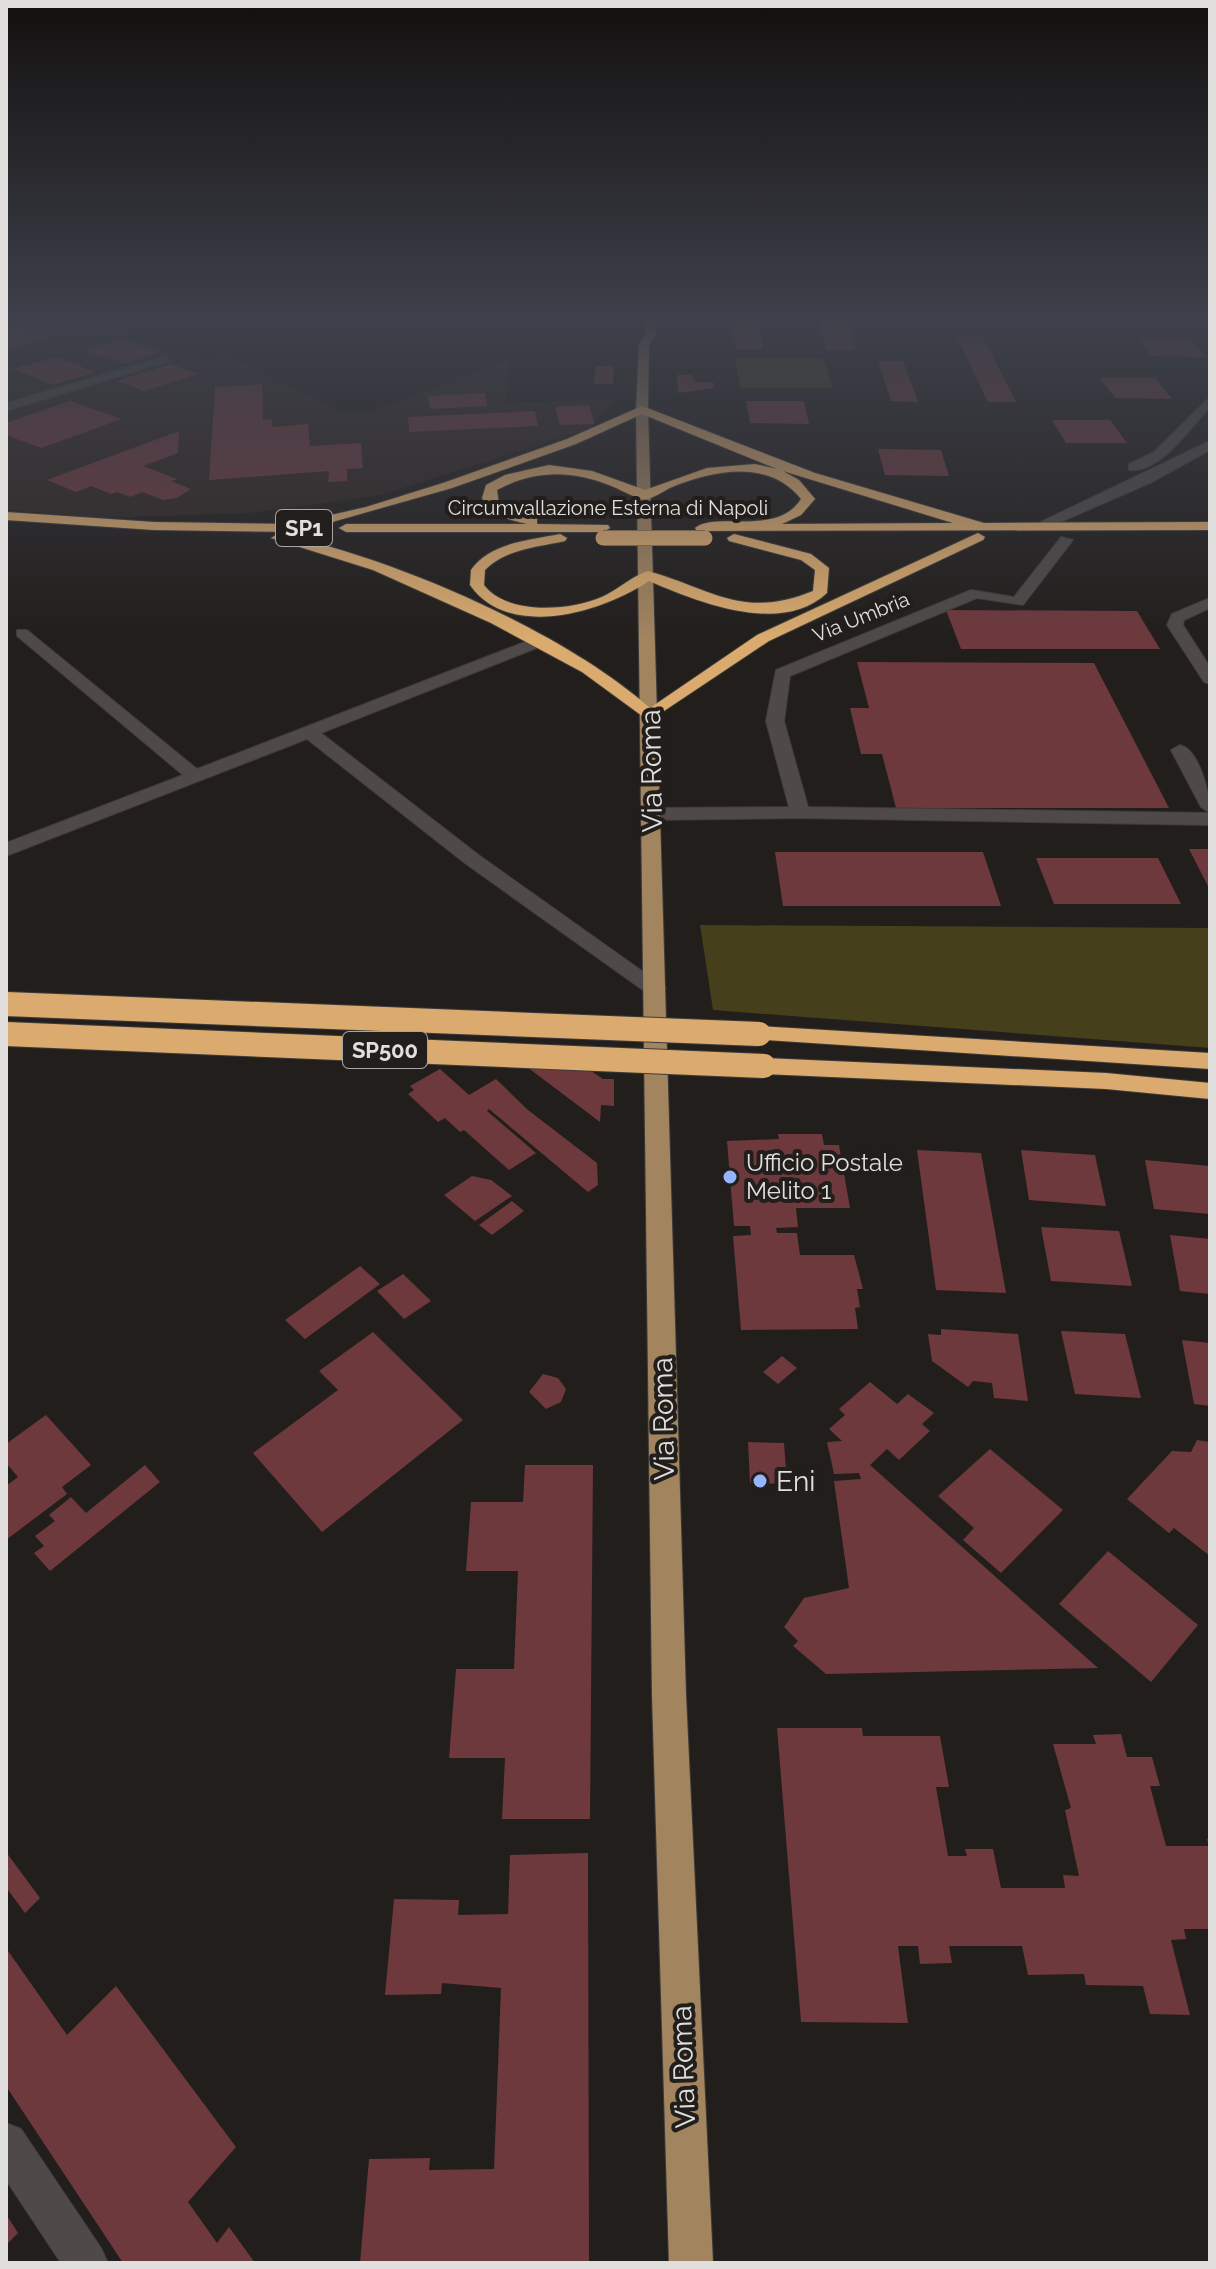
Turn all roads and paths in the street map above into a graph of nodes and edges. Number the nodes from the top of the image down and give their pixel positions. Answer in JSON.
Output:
{"nodes":[{"id":1,"x":608,"y":426,"type":"edge"},
{"id":2,"x":643,"y":426,"type":"edge"},
{"id":3,"x":676,"y":426,"type":"edge"},
{"id":4,"x":1186,"y":426,"type":"edge"},
{"id":5,"x":1210,"y":445,"type":"edge"},
{"id":6,"x":1118,"y":474,"type":"dead end"},
{"id":7,"x":645,"y":495,"type":"junction"},
{"id":8,"x":1077,"y":509,"type":"junction"},
{"id":9,"x":6,"y":516,"type":"edge"},
{"id":10,"x":1099,"y":526,"type":"junction"},
{"id":11,"x":1210,"y":526,"type":"edge"},
{"id":12,"x":6,"y":527,"type":"edge"},
{"id":13,"x":1037,"y":527,"type":"junction"},
{"id":14,"x":292,"y":528,"type":"junction"},
{"id":15,"x":981,"y":532,"type":"junction"},
{"id":16,"x":559,"y":533,"type":"junction"},
{"id":17,"x":737,"y":533,"type":"junction"},
{"id":18,"x":278,"y":538,"type":"junction"},
{"id":19,"x":1210,"y":538,"type":"edge"},
{"id":20,"x":1066,"y":540,"type":"junction"},
{"id":21,"x":648,"y":575,"type":"junction"},
{"id":22,"x":1210,"y":603,"type":"edge"},
{"id":23,"x":22,"y":633,"type":"dead end"},
{"id":24,"x":541,"y":641,"type":"junction"},
{"id":25,"x":1210,"y":679,"type":"edge"},
{"id":26,"x":649,"y":716,"type":"junction"},
{"id":27,"x":309,"y":732,"type":"junction"},
{"id":28,"x":1180,"y":750,"type":"dead end"},
{"id":29,"x":195,"y":776,"type":"junction"},
{"id":30,"x":1210,"y":807,"type":"edge"},
{"id":31,"x":800,"y":812,"type":"junction"},
{"id":32,"x":651,"y":814,"type":"junction"},
{"id":33,"x":1210,"y":819,"type":"edge"},
{"id":34,"x":6,"y":850,"type":"edge"},
{"id":35,"x":655,"y":988,"type":"junction"},
{"id":36,"x":6,"y":1004,"type":"edge"},
{"id":37,"x":6,"y":1034,"type":"edge"},
{"id":38,"x":1210,"y":1061,"type":"edge"},
{"id":39,"x":1210,"y":1091,"type":"edge"},
{"id":40,"x":6,"y":2144,"type":"edge"},
{"id":41,"x":86,"y":2263,"type":"edge"},
{"id":42,"x":691,"y":2263,"type":"edge"}],
"edges":[{"from":1,"to":14,"type":"highway"},
{"from":2,"to":7,"type":"main road","name":"Via Roma"},
{"from":3,"to":15,"type":"highway"},
{"from":4,"to":6,"type":"street"},
{"from":5,"to":8,"type":"street"},
{"from":7,"to":16,"type":"highway"},
{"from":7,"to":17,"type":"highway"},
{"from":7,"to":21,"type":"main road","name":"Via Roma"},
{"from":8,"to":10,"type":"street"},
{"from":8,"to":13,"type":"street"},
{"from":9,"to":14,"type":"highway","name":"Circumvallazione Esterna di Napoli","number":"SP1"},
{"from":10,"to":11,"type":"highway","name":"Circumvallazione Esterna di Napoli","number":"SP1"},
{"from":10,"to":13,"type":"highway","name":"Circumvallazione Esterna di Napoli","number":"SP1"},
{"from":12,"to":18,"type":"highway","name":"Circumvallazione Esterna di Napoli","number":"SP1"},
{"from":13,"to":15,"type":"highway","name":"Circumvallazione Esterna di Napoli","number":"SP1"},
{"from":14,"to":16,"type":"highway","name":"Circumvallazione Esterna di Napoli","number":"SP1"},
{"from":15,"to":17,"type":"highway","name":"Circumvallazione Esterna di Napoli","number":"SP1"},
{"from":15,"to":20,"type":"highway","name":"Circumvallazione Esterna di Napoli","number":"SP1"},
{"from":15,"to":26,"type":"highway"},
{"from":16,"to":17,"type":"highway","name":"Circumvallazione Esterna di Napoli","number":"SP1","bridge":true},
{"from":16,"to":18,"type":"highway","name":"Circumvallazione Esterna di Napoli","number":"SP1"},
{"from":16,"to":21,"type":"highway"},
{"from":17,"to":21,"type":"highway"},
{"from":18,"to":24,"type":"highway"},
{"from":19,"to":20,"type":"highway","name":"Circumvallazione Esterna di Napoli","number":"SP1"},
{"from":20,"to":31,"type":"street","name":"Via Umbria"},
{"from":21,"to":26,"type":"main road","name":"Via Roma"},
{"from":22,"to":25,"type":"street"},
{"from":23,"to":29,"type":"street"},
{"from":24,"to":26,"type":"highway"},
{"from":24,"to":27,"type":"street"},
{"from":26,"to":32,"type":"main road","name":"Via Roma"},
{"from":27,"to":29,"type":"street"},
{"from":27,"to":35,"type":"street"},
{"from":28,"to":30,"type":"street"},
{"from":29,"to":34,"type":"street"},
{"from":31,"to":32,"type":"street"},
{"from":31,"to":33,"type":"street"},
{"from":32,"to":35,"type":"main road","name":"Via Roma"},
{"from":35,"to":42,"type":"main road","name":"Via Roma"},
{"from":36,"to":38,"type":"highway","number":"SP500","bridge":true},
{"from":37,"to":39,"type":"highway","number":"SP500","bridge":true},
{"from":40,"to":41,"type":"street"}]}
